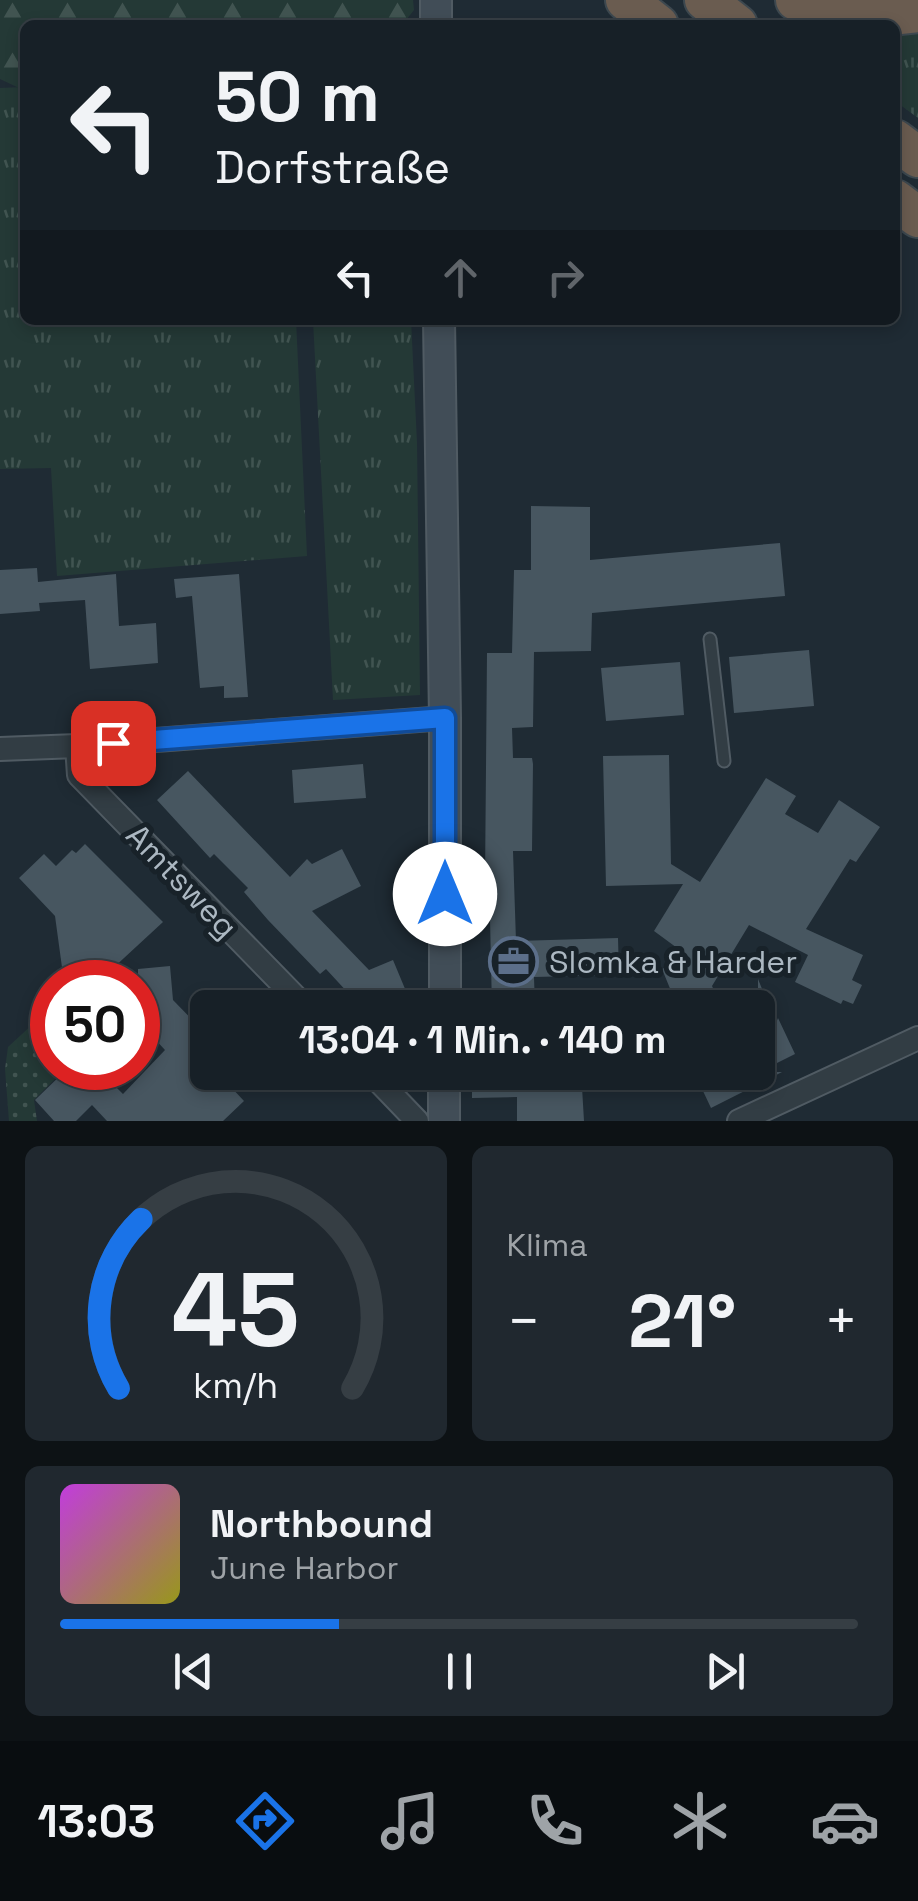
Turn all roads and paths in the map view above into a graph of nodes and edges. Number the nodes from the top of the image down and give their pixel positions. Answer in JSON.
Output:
{"nodes":[{"id":1,"x":626,"y":0,"type":"edge"},
{"id":2,"x":705,"y":0,"type":"edge"},
{"id":3,"x":796,"y":0,"type":"edge"},
{"id":4,"x":918,"y":12,"type":"edge"},
{"id":5,"x":652,"y":20,"type":"edge"},
{"id":6,"x":731,"y":20,"type":"edge"},
{"id":7,"x":439,"y":325,"type":"edge"},
{"id":8,"x":710,"y":639,"type":"dead end"},
{"id":9,"x":445,"y":718,"type":"junction"},
{"id":10,"x":77,"y":746,"type":"junction"},
{"id":11,"x":0,"y":749,"type":"edge"},
{"id":12,"x":724,"y":761,"type":"dead end"},
{"id":13,"x":288,"y":990,"type":"edge"},
{"id":14,"x":445,"y":990,"type":"edge"},
{"id":15,"x":918,"y":1038,"type":"edge"},
{"id":16,"x":387,"y":1090,"type":"edge"},
{"id":17,"x":444,"y":1090,"type":"edge"},
{"id":18,"x":417,"y":1121,"type":"edge"},
{"id":19,"x":444,"y":1121,"type":"edge"},
{"id":20,"x":739,"y":1121,"type":"edge"}],
"edges":[{"from":1,"to":5,"type":"highway"},
{"from":2,"to":6,"type":"highway"},
{"from":3,"to":4,"type":"highway"},
{"from":7,"to":9,"type":"main road"},
{"from":8,"to":12,"type":"lane"},
{"from":9,"to":10,"type":"street"},
{"from":9,"to":14,"type":"main road"},
{"from":10,"to":11,"type":"street"},
{"from":10,"to":13,"type":"street","name":"Amtsweg"},
{"from":15,"to":20,"type":"street"},
{"from":16,"to":18,"type":"street"},
{"from":17,"to":19,"type":"main road"}]}
